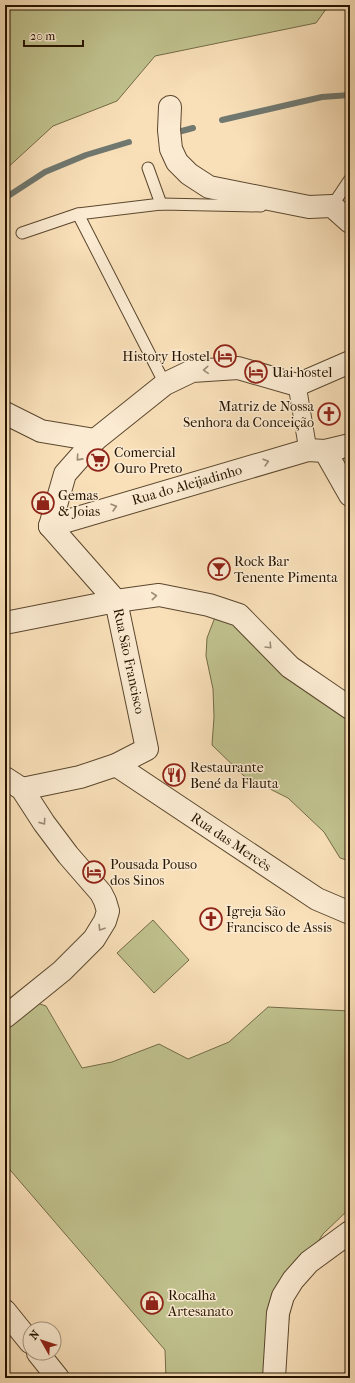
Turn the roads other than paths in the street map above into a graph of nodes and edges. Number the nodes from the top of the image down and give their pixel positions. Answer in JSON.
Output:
{"nodes":[{"id":1,"x":170,"y":107,"type":"dead end"},
{"id":2,"x":148,"y":168,"type":"dead end"},
{"id":3,"x":350,"y":179,"type":"edge"},
{"id":4,"x":161,"y":204,"type":"junction"},
{"id":5,"x":332,"y":206,"type":"junction"},
{"id":6,"x":309,"y":207,"type":"junction"},
{"id":7,"x":78,"y":214,"type":"junction"},
{"id":8,"x":350,"y":222,"type":"edge"},
{"id":9,"x":22,"y":233,"type":"dead end"},
{"id":10,"x":350,"y":362,"type":"edge"},
{"id":11,"x":165,"y":384,"type":"junction"},
{"id":12,"x":297,"y":385,"type":"junction"},
{"id":13,"x":5,"y":413,"type":"edge"},
{"id":14,"x":95,"y":440,"type":"junction"},
{"id":15,"x":350,"y":445,"type":"edge"},
{"id":16,"x":316,"y":450,"type":"junction"},
{"id":17,"x":350,"y":495,"type":"edge"},
{"id":18,"x":50,"y":526,"type":"junction"},
{"id":19,"x":116,"y":601,"type":"junction"},
{"id":20,"x":5,"y":624,"type":"edge"},
{"id":21,"x":350,"y":708,"type":"edge"},
{"id":22,"x":116,"y":765,"type":"junction"},
{"id":23,"x":14,"y":784,"type":"edge"},
{"id":24,"x":350,"y":913,"type":"edge"},
{"id":25,"x":5,"y":1017,"type":"edge"},
{"id":26,"x":350,"y":1232,"type":"edge"},
{"id":27,"x":5,"y":1311,"type":"edge"},
{"id":28,"x":22,"y":1332,"type":"edge"},
{"id":29,"x":44,"y":1361,"type":"edge"},
{"id":30,"x":58,"y":1378,"type":"edge"},
{"id":31,"x":274,"y":1378,"type":"edge"}],
"edges":[{"from":1,"to":6,"type":"street"},
{"from":2,"to":4,"type":"lane"},
{"from":3,"to":5,"type":"lane"},
{"from":4,"to":6,"type":"lane"},
{"from":4,"to":7,"type":"lane"},
{"from":5,"to":6,"type":"street"},
{"from":5,"to":8,"type":"street"},
{"from":7,"to":9,"type":"lane"},
{"from":7,"to":11,"type":"lane"},
{"from":10,"to":12,"type":"street"},
{"from":12,"to":11,"type":"street","one_way":true},
{"from":11,"to":14,"type":"street"},
{"from":12,"to":16,"type":"street"},
{"from":13,"to":14,"type":"street"},
{"from":14,"to":18,"type":"street","one_way":true},
{"from":15,"to":16,"type":"street","name":"Rua do Aleijadinho"},
{"from":16,"to":17,"type":"street"},
{"from":18,"to":16,"type":"street","name":"Rua do Aleijadinho","one_way":true},
{"from":18,"to":19,"type":"street","name":"Rua São Francisco"},
{"from":19,"to":20,"type":"street"},
{"from":19,"to":21,"type":"street","one_way":true},
{"from":19,"to":22,"type":"street","name":"Rua São Francisco"},
{"from":22,"to":23,"type":"street"},
{"from":22,"to":24,"type":"street","name":"Rua das Mercês"},
{"from":23,"to":25,"type":"street","one_way":true},
{"from":26,"to":31,"type":"street"},
{"from":27,"to":28,"type":"street"},
{"from":29,"to":30,"type":"street"}]}
